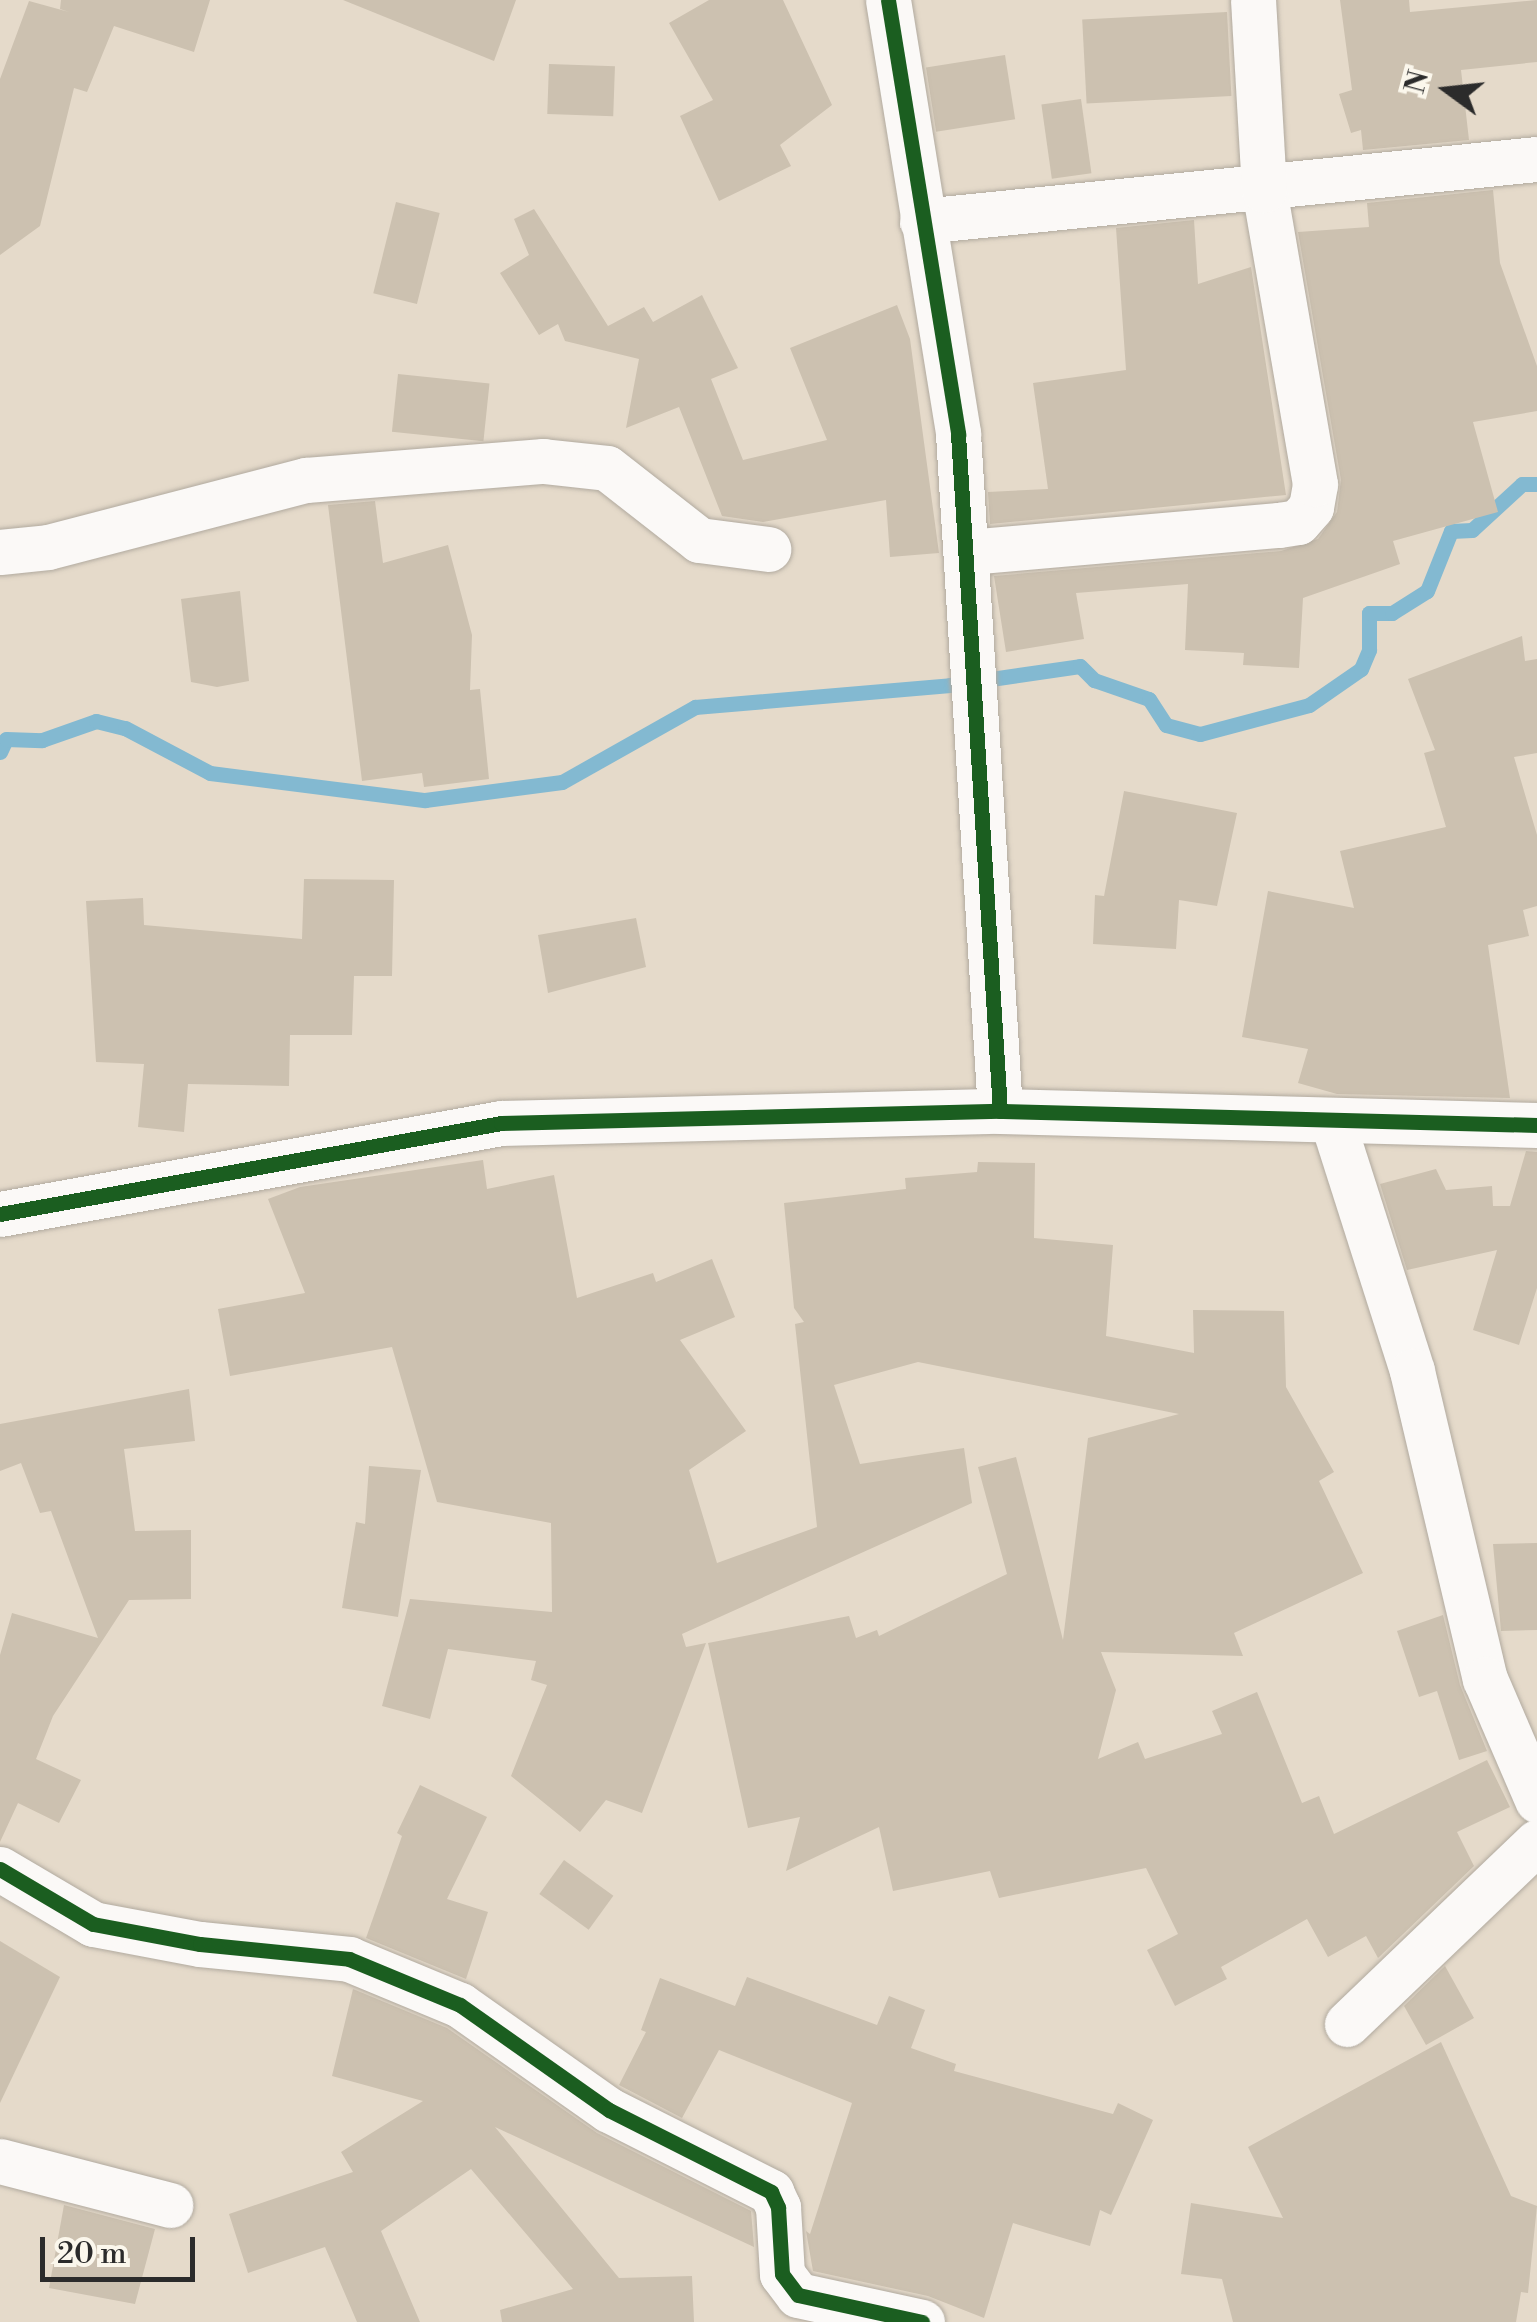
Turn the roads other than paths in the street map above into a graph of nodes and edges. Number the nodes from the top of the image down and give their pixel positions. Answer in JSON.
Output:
{"nodes":[{"id":1,"x":888,"y":0,"type":"edge"},
{"id":2,"x":1253,"y":0,"type":"edge"},
{"id":3,"x":1537,"y":159,"type":"edge"},
{"id":4,"x":1264,"y":190,"type":"junction"},
{"id":5,"x":922,"y":221,"type":"junction"},
{"id":6,"x":768,"y":549,"type":"dead end"},
{"id":7,"x":0,"y":552,"type":"edge"},
{"id":8,"x":968,"y":552,"type":"junction"},
{"id":9,"x":1000,"y":1111,"type":"junction"},
{"id":10,"x":1333,"y":1124,"type":"junction"},
{"id":11,"x":1537,"y":1125,"type":"edge"},
{"id":12,"x":0,"y":1214,"type":"edge"},
{"id":13,"x":1537,"y":1800,"type":"edge"},
{"id":14,"x":1537,"y":1842,"type":"edge"},
{"id":15,"x":0,"y":1869,"type":"edge"},
{"id":16,"x":1347,"y":2024,"type":"dead end"},
{"id":17,"x":0,"y":2161,"type":"edge"},
{"id":18,"x":170,"y":2204,"type":"dead end"},
{"id":19,"x":922,"y":2322,"type":"edge"}],
"edges":[{"from":1,"to":5,"type":"street"},
{"from":2,"to":4,"type":"street"},
{"from":3,"to":4,"type":"street"},
{"from":4,"to":5,"type":"street"},
{"from":4,"to":8,"type":"street"},
{"from":5,"to":8,"type":"street"},
{"from":6,"to":7,"type":"street"},
{"from":8,"to":9,"type":"street"},
{"from":9,"to":10,"type":"street"},
{"from":9,"to":12,"type":"street"},
{"from":10,"to":11,"type":"street"},
{"from":10,"to":13,"type":"street"},
{"from":14,"to":16,"type":"street"},
{"from":15,"to":19,"type":"street"},
{"from":17,"to":18,"type":"street"}]}
